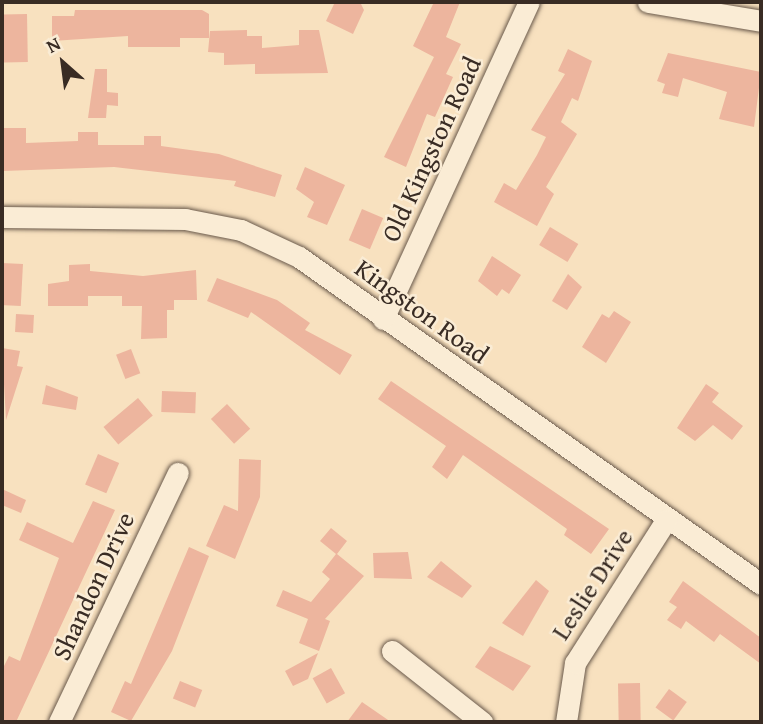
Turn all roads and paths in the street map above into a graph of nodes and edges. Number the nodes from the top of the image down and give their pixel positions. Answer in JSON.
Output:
{"nodes":[{"id":1,"x":529,"y":2,"type":"edge"},
{"id":2,"x":648,"y":2,"type":"edge"},
{"id":3,"x":761,"y":21,"type":"edge"},
{"id":4,"x":2,"y":217,"type":"edge"},
{"id":5,"x":383,"y":319,"type":"junction"},
{"id":6,"x":178,"y":473,"type":"dead end"},
{"id":7,"x":666,"y":520,"type":"junction"},
{"id":8,"x":761,"y":584,"type":"edge"},
{"id":9,"x":392,"y":651,"type":"dead end"},
{"id":10,"x":60,"y":722,"type":"edge"},
{"id":11,"x":482,"y":722,"type":"edge"},
{"id":12,"x":566,"y":722,"type":"edge"}],
"edges":[{"from":1,"to":5,"type":"street","name":"Old Kingston Road"},
{"from":2,"to":3,"type":"street"},
{"from":4,"to":5,"type":"street","name":"Kingston Road"},
{"from":5,"to":7,"type":"street","name":"Kingston Road"},
{"from":6,"to":10,"type":"street","name":"Shandon Drive"},
{"from":7,"to":8,"type":"street","name":"Kingston Road"},
{"from":7,"to":12,"type":"street","name":"Leslie Drive"},
{"from":9,"to":11,"type":"street"}]}
